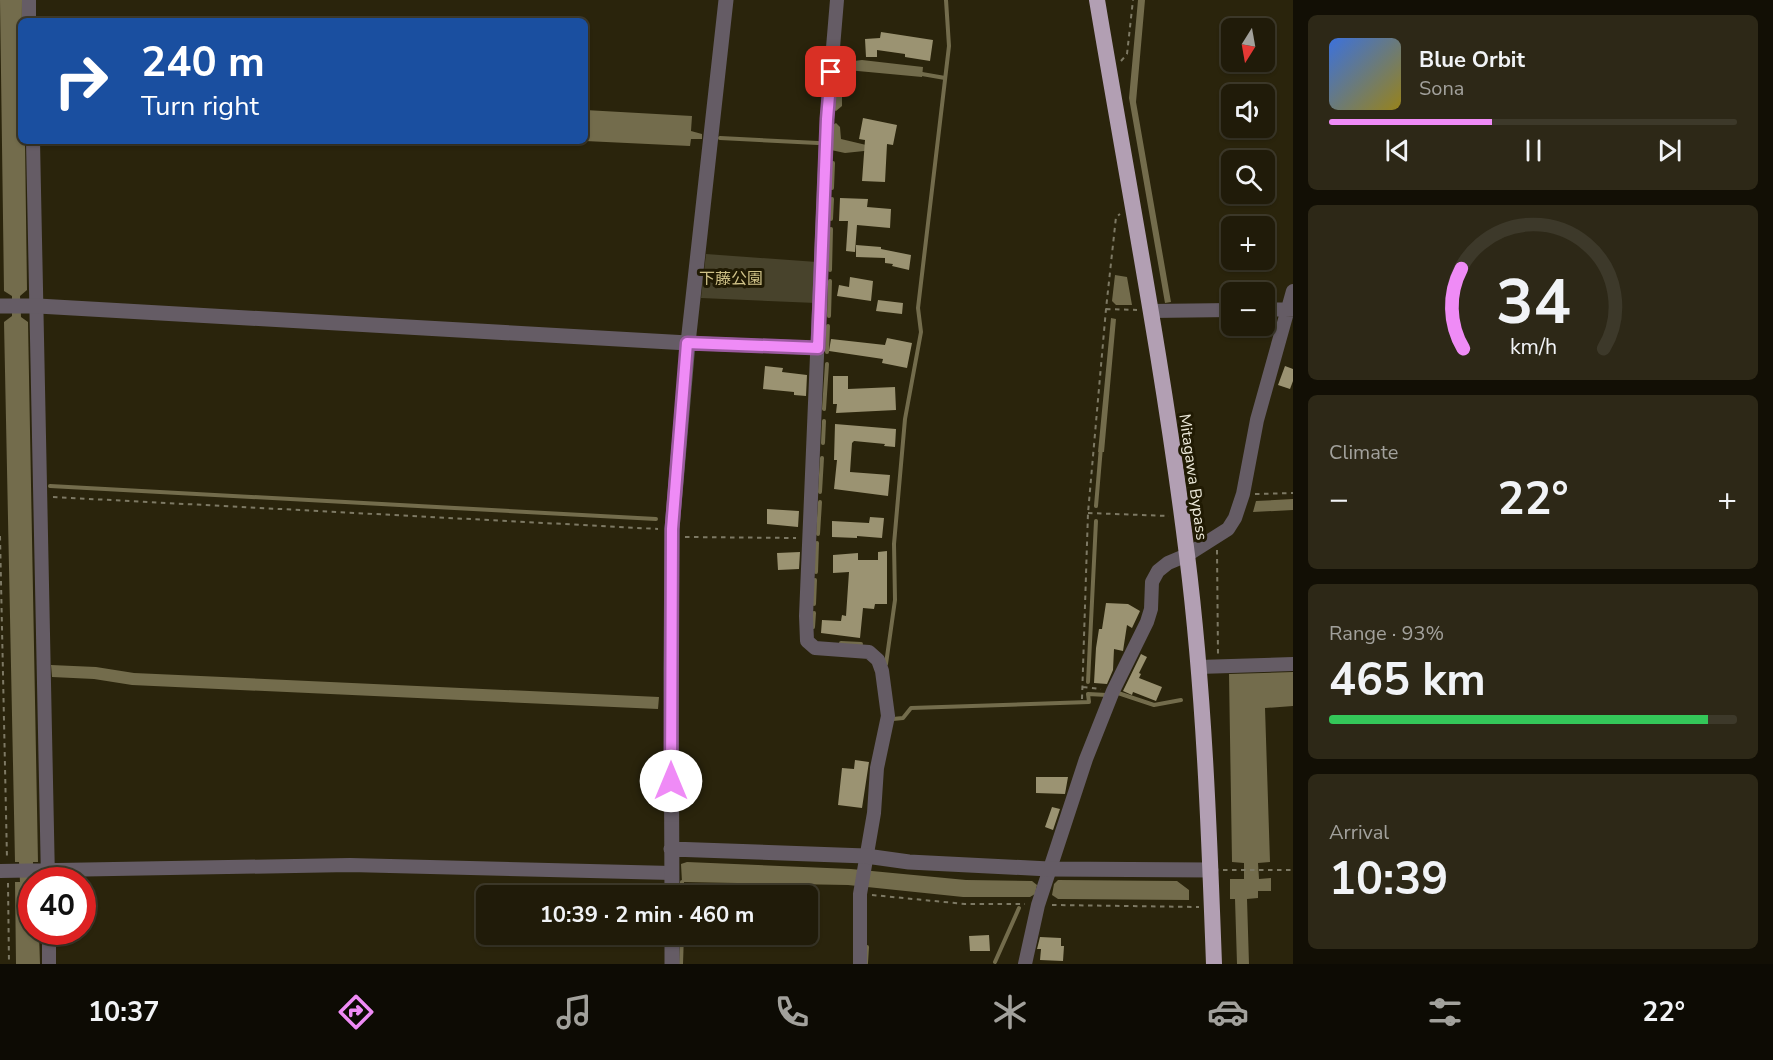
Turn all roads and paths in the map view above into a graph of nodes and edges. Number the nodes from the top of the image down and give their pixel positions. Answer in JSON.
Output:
{"nodes":[{"id":1,"x":29,"y":0,"type":"edge"},
{"id":2,"x":726,"y":0,"type":"edge"},
{"id":3,"x":837,"y":0,"type":"edge"},
{"id":4,"x":1097,"y":0,"type":"edge"},
{"id":5,"x":1133,"y":0,"type":"edge"},
{"id":6,"x":29,"y":18,"type":"edge"},
{"id":7,"x":1109,"y":74,"type":"junction"},
{"id":8,"x":33,"y":144,"type":"edge"},
{"id":9,"x":1133,"y":206,"type":"junction"},
{"id":10,"x":1293,"y":291,"type":"edge"},
{"id":11,"x":18,"y":306,"type":"edge"},
{"id":12,"x":1106,"y":309,"type":"junction"},
{"id":13,"x":1221,"y":310,"type":"edge"},
{"id":14,"x":1275,"y":310,"type":"edge"},
{"id":15,"x":1291,"y":310,"type":"edge"},
{"id":16,"x":1152,"y":311,"type":"junction"},
{"id":17,"x":687,"y":343,"type":"junction"},
{"id":18,"x":818,"y":348,"type":"junction"},
{"id":19,"x":1293,"y":493,"type":"edge"},
{"id":20,"x":1243,"y":494,"type":"junction"},
{"id":21,"x":41,"y":496,"type":"junction"},
{"id":22,"x":1088,"y":513,"type":"junction"},
{"id":23,"x":1181,"y":514,"type":"junction"},
{"id":24,"x":672,"y":529,"type":"junction"},
{"id":25,"x":0,"y":536,"type":"edge"},
{"id":26,"x":1216,"y":536,"type":"junction"},
{"id":27,"x":808,"y":538,"type":"junction"},
{"id":28,"x":1187,"y":555,"type":"junction"},
{"id":29,"x":1293,"y":664,"type":"edge"},
{"id":30,"x":1219,"y":667,"type":"junction"},
{"id":31,"x":1198,"y":668,"type":"junction"},
{"id":32,"x":1083,"y":687,"type":"junction"},
{"id":33,"x":1113,"y":691,"type":"junction"},
{"id":34,"x":1082,"y":699,"type":"dead end"},
{"id":35,"x":671,"y":849,"type":"junction"},
{"id":36,"x":866,"y":861,"type":"junction"},
{"id":37,"x":44,"y":867,"type":"edge"},
{"id":38,"x":1049,"y":869,"type":"junction"},
{"id":39,"x":1211,"y":870,"type":"junction"},
{"id":40,"x":1293,"y":870,"type":"edge"},
{"id":41,"x":8,"y":871,"type":"edge"},
{"id":42,"x":96,"y":872,"type":"edge"},
{"id":43,"x":672,"y":873,"type":"junction"},
{"id":44,"x":672,"y":885,"type":"edge"},
{"id":45,"x":49,"y":945,"type":"edge"},
{"id":46,"x":672,"y":945,"type":"edge"},
{"id":47,"x":9,"y":964,"type":"edge"},
{"id":48,"x":49,"y":964,"type":"edge"},
{"id":49,"x":672,"y":964,"type":"edge"},
{"id":50,"x":860,"y":964,"type":"edge"},
{"id":51,"x":1025,"y":964,"type":"edge"},
{"id":52,"x":1214,"y":964,"type":"edge"}],
"edges":[{"from":1,"to":6,"type":"street"},
{"from":2,"to":17,"type":"street"},
{"from":3,"to":18,"type":"street"},
{"from":4,"to":7,"type":"highway","name":"Mitagawa Bypass"},
{"from":5,"to":7,"type":"path"},
{"from":7,"to":9,"type":"highway","name":"Mitagawa Bypass"},
{"from":8,"to":11,"type":"street"},
{"from":9,"to":12,"type":"path"},
{"from":9,"to":16,"type":"highway","name":"Mitagawa Bypass"},
{"from":10,"to":15,"type":"street"},
{"from":11,"to":17,"type":"street"},
{"from":11,"to":21,"type":"street"},
{"from":12,"to":16,"type":"path"},
{"from":12,"to":22,"type":"path"},
{"from":13,"to":16,"type":"street"},
{"from":14,"to":15,"type":"street"},
{"from":15,"to":20,"type":"street"},
{"from":16,"to":23,"type":"highway","name":"Mitagawa Bypass"},
{"from":17,"to":18,"type":"street"},
{"from":17,"to":24,"type":"street"},
{"from":18,"to":27,"type":"street"},
{"from":19,"to":20,"type":"path"},
{"from":20,"to":26,"type":"street"},
{"from":21,"to":24,"type":"path"},
{"from":21,"to":37,"type":"street"},
{"from":22,"to":23,"type":"path"},
{"from":22,"to":32,"type":"path"},
{"from":23,"to":28,"type":"highway","name":"Mitagawa Bypass"},
{"from":24,"to":27,"type":"path"},
{"from":24,"to":35,"type":"street"},
{"from":25,"to":41,"type":"path"},
{"from":26,"to":28,"type":"street"},
{"from":26,"to":30,"type":"path"},
{"from":27,"to":36,"type":"street"},
{"from":28,"to":31,"type":"highway","name":"Mitagawa Bypass"},
{"from":28,"to":33,"type":"street"},
{"from":29,"to":30,"type":"street"},
{"from":30,"to":31,"type":"street"},
{"from":31,"to":39,"type":"highway","name":"Mitagawa Bypass"},
{"from":32,"to":33,"type":"path"},
{"from":32,"to":34,"type":"path"},
{"from":33,"to":38,"type":"street"},
{"from":35,"to":36,"type":"street"},
{"from":35,"to":43,"type":"street"},
{"from":36,"to":38,"type":"street"},
{"from":36,"to":50,"type":"street"},
{"from":38,"to":39,"type":"street"},
{"from":38,"to":51,"type":"street"},
{"from":39,"to":40,"type":"path"},
{"from":39,"to":52,"type":"highway","name":"Mitagawa Bypass"},
{"from":41,"to":47,"type":"path"},
{"from":42,"to":43,"type":"street"},
{"from":43,"to":44,"type":"street"},
{"from":45,"to":48,"type":"street"},
{"from":46,"to":49,"type":"street"}]}
